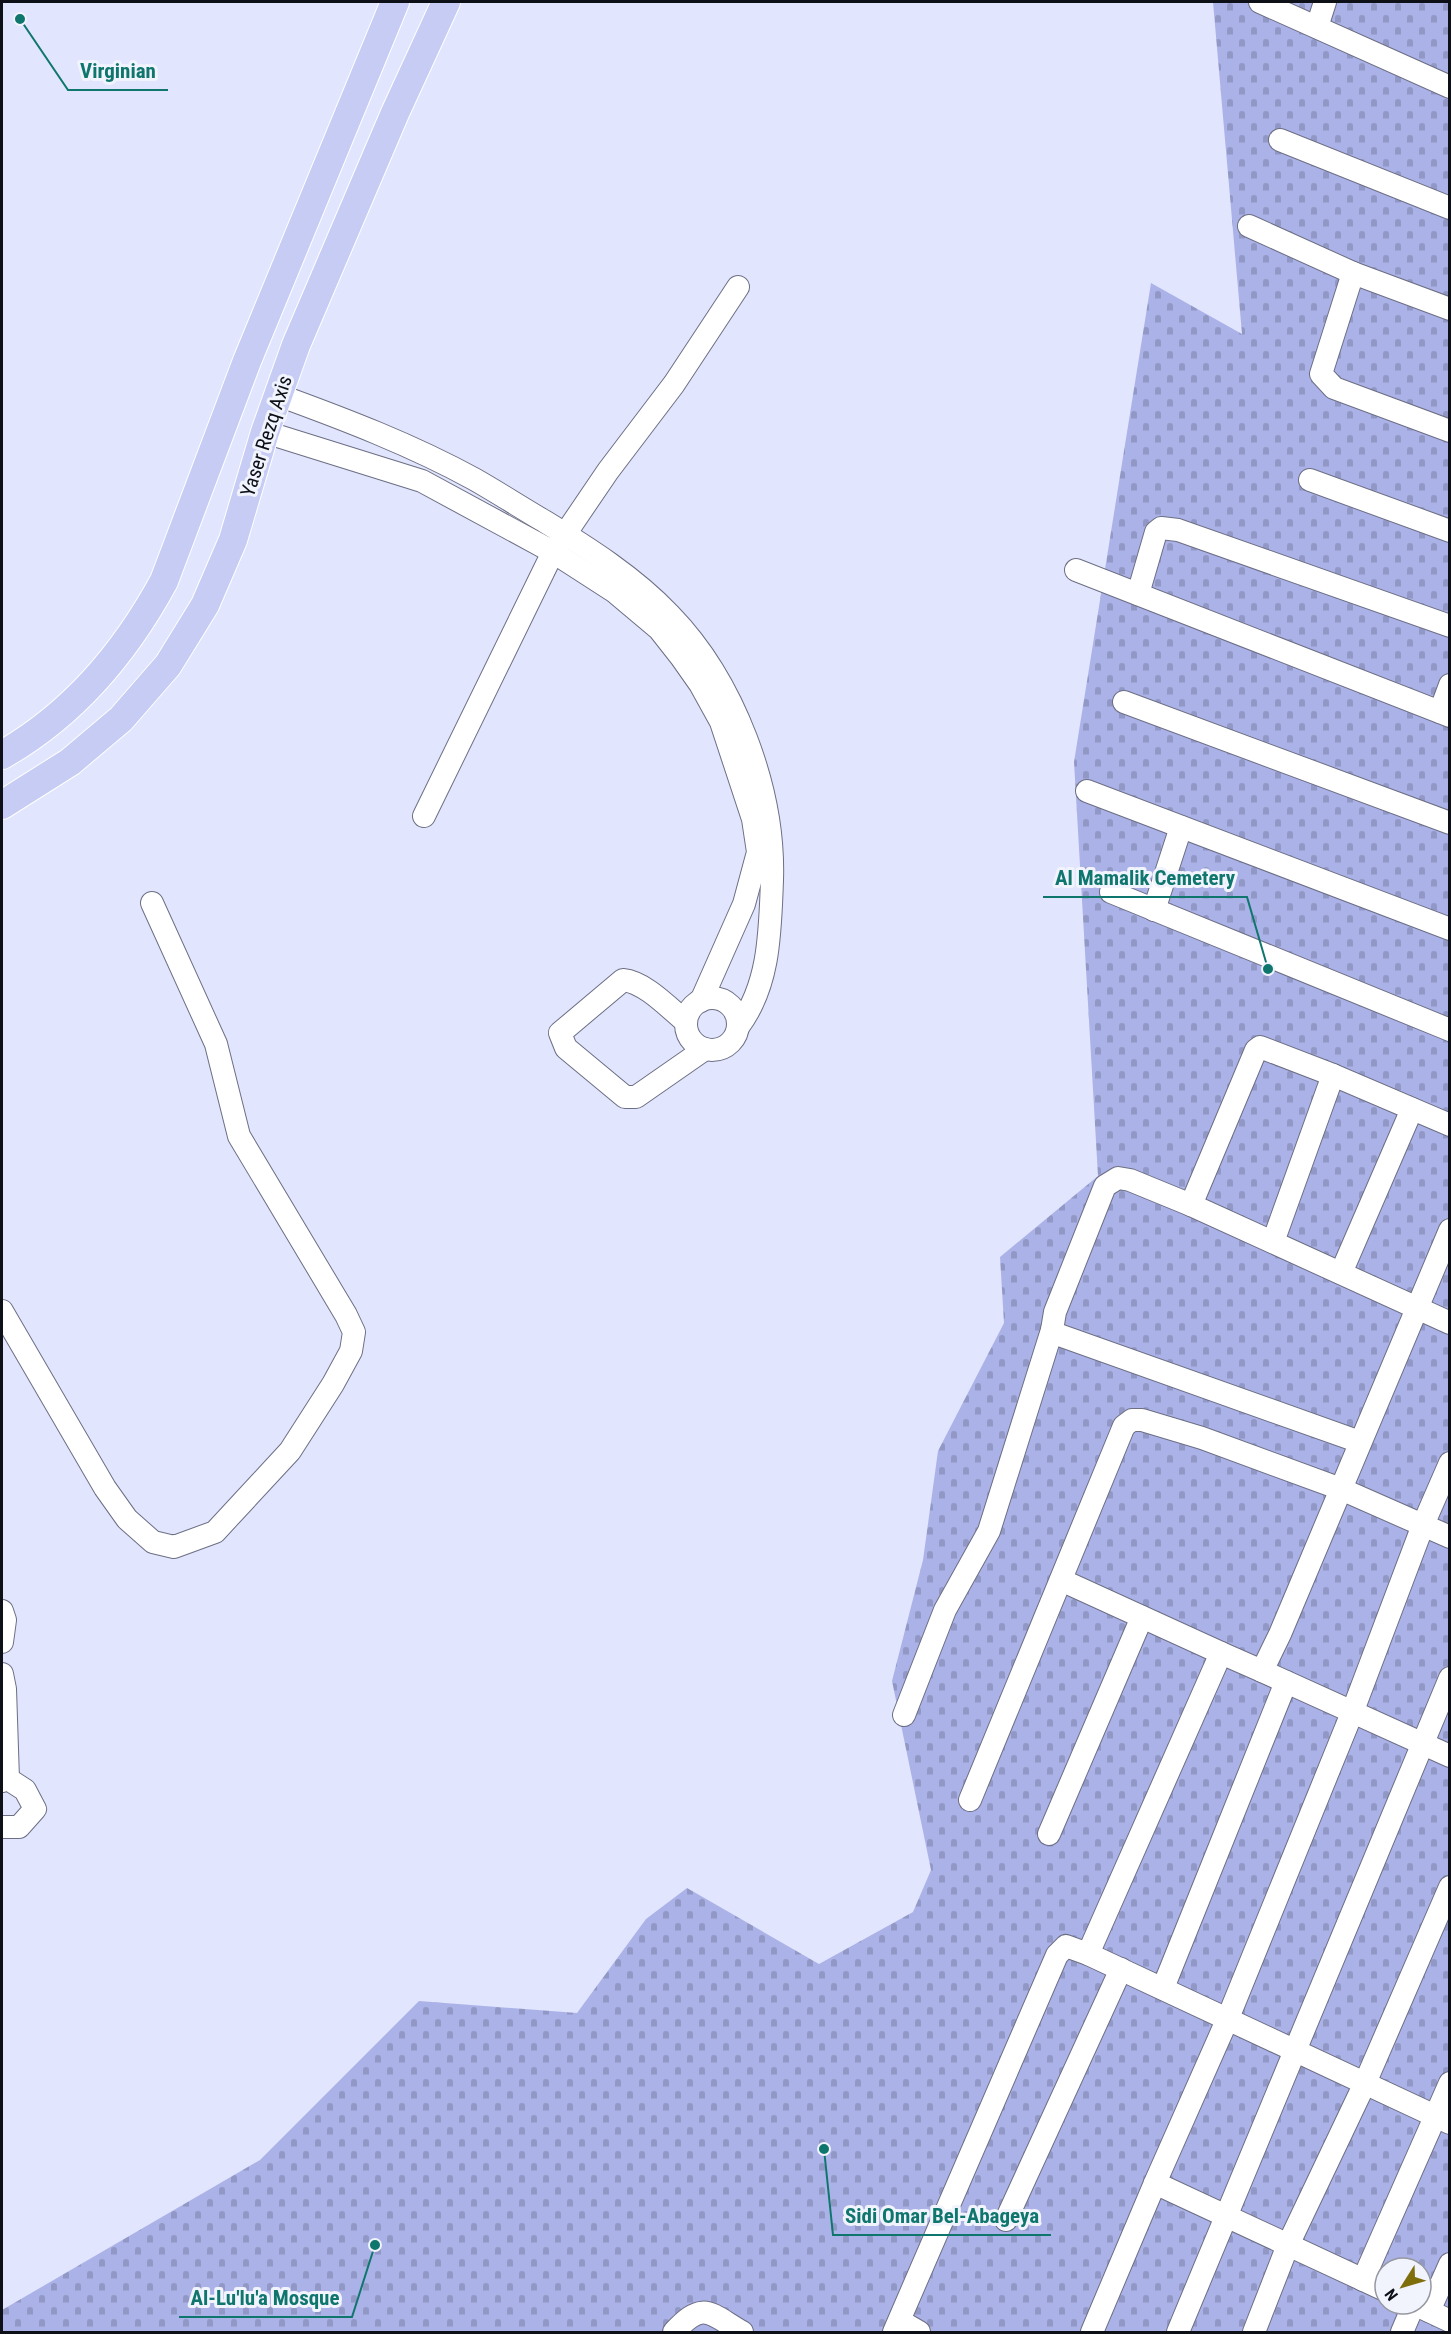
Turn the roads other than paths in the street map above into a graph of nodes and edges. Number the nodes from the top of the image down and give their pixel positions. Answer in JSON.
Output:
{"nodes":[{"id":1,"x":394,"y":2,"type":"edge"},
{"id":2,"x":446,"y":2,"type":"edge"},
{"id":3,"x":1260,"y":2,"type":"edge"},
{"id":4,"x":1325,"y":2,"type":"edge"},
{"id":5,"x":1317,"y":27,"type":"junction"},
{"id":6,"x":1449,"y":87,"type":"edge"},
{"id":7,"x":1280,"y":140,"type":"dead end"},
{"id":8,"x":1449,"y":208,"type":"edge"},
{"id":9,"x":1249,"y":226,"type":"dead end"},
{"id":10,"x":1353,"y":273,"type":"junction"},
{"id":11,"x":738,"y":287,"type":"dead end"},
{"id":12,"x":1449,"y":309,"type":"edge"},
{"id":13,"x":278,"y":395,"type":"junction"},
{"id":14,"x":1449,"y":431,"type":"edge"},
{"id":15,"x":265,"y":432,"type":"junction"},
{"id":16,"x":1310,"y":480,"type":"dead end"},
{"id":17,"x":1449,"y":531,"type":"edge"},
{"id":18,"x":559,"y":543,"type":"junction"},
{"id":19,"x":1076,"y":570,"type":"dead end"},
{"id":20,"x":1138,"y":594,"type":"junction"},
{"id":21,"x":1449,"y":626,"type":"edge"},
{"id":22,"x":1449,"y":685,"type":"edge"},
{"id":23,"x":1124,"y":702,"type":"dead end"},
{"id":24,"x":1445,"y":714,"type":"edge"},
{"id":25,"x":2,"y":755,"type":"edge"},
{"id":26,"x":1087,"y":791,"type":"dead end"},
{"id":27,"x":2,"y":805,"type":"edge"},
{"id":28,"x":424,"y":816,"type":"dead end"},
{"id":29,"x":1449,"y":823,"type":"edge"},
{"id":30,"x":1181,"y":827,"type":"junction"},
{"id":31,"x":1111,"y":892,"type":"dead end"},
{"id":32,"x":152,"y":903,"type":"dead end"},
{"id":33,"x":1154,"y":910,"type":"junction"},
{"id":34,"x":1449,"y":929,"type":"edge"},
{"id":35,"x":701,"y":1001,"type":"junction"},
{"id":36,"x":686,"y":1022,"type":"junction"},
{"id":37,"x":738,"y":1027,"type":"junction"},
{"id":38,"x":1449,"y":1030,"type":"edge"},
{"id":39,"x":705,"y":1049,"type":"junction"},
{"id":40,"x":1333,"y":1075,"type":"junction"},
{"id":41,"x":1412,"y":1109,"type":"junction"},
{"id":42,"x":1449,"y":1125,"type":"edge"},
{"id":43,"x":1191,"y":1205,"type":"junction"},
{"id":44,"x":1449,"y":1230,"type":"edge"},
{"id":45,"x":1273,"y":1242,"type":"junction"},
{"id":46,"x":1341,"y":1273,"type":"junction"},
{"id":47,"x":1417,"y":1308,"type":"junction"},
{"id":48,"x":2,"y":1311,"type":"edge"},
{"id":49,"x":1449,"y":1323,"type":"edge"},
{"id":50,"x":1052,"y":1330,"type":"junction"},
{"id":51,"x":1360,"y":1442,"type":"junction"},
{"id":52,"x":1449,"y":1464,"type":"edge"},
{"id":53,"x":1341,"y":1489,"type":"junction"},
{"id":54,"x":1423,"y":1525,"type":"junction"},
{"id":55,"x":1449,"y":1537,"type":"edge"},
{"id":56,"x":1061,"y":1580,"type":"junction"},
{"id":57,"x":2,"y":1611,"type":"edge"},
{"id":58,"x":1142,"y":1617,"type":"junction"},
{"id":59,"x":2,"y":1642,"type":"edge"},
{"id":60,"x":1221,"y":1653,"type":"junction"},
{"id":61,"x":1262,"y":1671,"type":"junction"},
{"id":62,"x":2,"y":1674,"type":"edge"},
{"id":63,"x":1449,"y":1678,"type":"edge"},
{"id":64,"x":1286,"y":1682,"type":"junction"},
{"id":65,"x":1352,"y":1713,"type":"junction"},
{"id":66,"x":904,"y":1715,"type":"dead end"},
{"id":67,"x":1421,"y":1743,"type":"junction"},
{"id":68,"x":1449,"y":1756,"type":"edge"},
{"id":69,"x":5,"y":1780,"type":"edge"},
{"id":70,"x":970,"y":1800,"type":"dead end"},
{"id":71,"x":2,"y":1827,"type":"edge"},
{"id":72,"x":1048,"y":1834,"type":"dead end"},
{"id":73,"x":1449,"y":1887,"type":"edge"},
{"id":74,"x":1088,"y":1954,"type":"junction"},
{"id":75,"x":1121,"y":1969,"type":"junction"},
{"id":76,"x":1162,"y":1988,"type":"junction"},
{"id":77,"x":1228,"y":2018,"type":"junction"},
{"id":78,"x":1295,"y":2050,"type":"junction"},
{"id":79,"x":1365,"y":2083,"type":"junction"},
{"id":80,"x":1449,"y":2083,"type":"edge"},
{"id":81,"x":1442,"y":2120,"type":"edge"},
{"id":82,"x":1155,"y":2183,"type":"junction"},
{"id":83,"x":1226,"y":2216,"type":"junction"},
{"id":84,"x":1006,"y":2220,"type":"dead end"},
{"id":85,"x":1288,"y":2245,"type":"junction"},
{"id":86,"x":1449,"y":2264,"type":"edge"},
{"id":87,"x":1363,"y":2280,"type":"junction"},
{"id":88,"x":1373,"y":2285,"type":"edge"},
{"id":89,"x":1433,"y":2286,"type":"edge"},
{"id":90,"x":1433,"y":2313,"type":"edge"},
{"id":91,"x":1412,"y":2316,"type":"edge"},
{"id":92,"x":1449,"y":2321,"type":"edge"},
{"id":93,"x":904,"y":2329,"type":"edge"},
{"id":94,"x":674,"y":2332,"type":"edge"},
{"id":95,"x":742,"y":2332,"type":"edge"},
{"id":96,"x":1092,"y":2332,"type":"edge"},
{"id":97,"x":1178,"y":2332,"type":"edge"},
{"id":98,"x":1254,"y":2332,"type":"edge"},
{"id":99,"x":1402,"y":2332,"type":"edge"}],
"edges":[{"from":1,"to":25,"type":"main road","name":"Yaser Rezq Axis"},
{"from":2,"to":13,"type":"main road","name":"Yaser Rezq Axis"},
{"from":3,"to":5,"type":"street"},
{"from":4,"to":5,"type":"street"},
{"from":5,"to":6,"type":"street"},
{"from":7,"to":8,"type":"street"},
{"from":9,"to":10,"type":"street"},
{"from":10,"to":12,"type":"street"},
{"from":10,"to":14,"type":"street"},
{"from":11,"to":18,"type":"street"},
{"from":13,"to":15,"type":"main road","name":"Yaser Rezq Axis"},
{"from":13,"to":18,"type":"street"},
{"from":15,"to":18,"type":"street"},
{"from":15,"to":27,"type":"main road","name":"Yaser Rezq Axis"},
{"from":16,"to":17,"type":"street"},
{"from":18,"to":28,"type":"street"},
{"from":18,"to":35,"type":"street"},
{"from":18,"to":37,"type":"street"},
{"from":19,"to":20,"type":"street"},
{"from":20,"to":21,"type":"street"},
{"from":20,"to":24,"type":"street"},
{"from":22,"to":24,"type":"street"},
{"from":23,"to":29,"type":"street"},
{"from":26,"to":30,"type":"street"},
{"from":30,"to":33,"type":"street"},
{"from":30,"to":34,"type":"street"},
{"from":31,"to":33,"type":"street"},
{"from":32,"to":48,"type":"street"},
{"from":33,"to":38,"type":"street"},
{"from":35,"to":36,"type":"street"},
{"from":35,"to":37,"type":"street"},
{"from":36,"to":39,"type":"street"},
{"from":36,"to":39,"type":"street"},
{"from":37,"to":39,"type":"street"},
{"from":40,"to":41,"type":"street"},
{"from":40,"to":43,"type":"street"},
{"from":40,"to":45,"type":"street"},
{"from":41,"to":42,"type":"street"},
{"from":41,"to":46,"type":"street"},
{"from":43,"to":45,"type":"street"},
{"from":43,"to":50,"type":"street"},
{"from":44,"to":47,"type":"street"},
{"from":45,"to":46,"type":"street"},
{"from":46,"to":47,"type":"street"},
{"from":47,"to":49,"type":"street"},
{"from":47,"to":51,"type":"street"},
{"from":50,"to":51,"type":"street"},
{"from":50,"to":66,"type":"street"},
{"from":51,"to":53,"type":"street"},
{"from":52,"to":54,"type":"street"},
{"from":53,"to":54,"type":"street"},
{"from":53,"to":56,"type":"street"},
{"from":53,"to":61,"type":"street"},
{"from":54,"to":55,"type":"street"},
{"from":54,"to":65,"type":"street"},
{"from":56,"to":58,"type":"street"},
{"from":56,"to":70,"type":"street"},
{"from":57,"to":59,"type":"street"},
{"from":58,"to":60,"type":"street"},
{"from":58,"to":72,"type":"street"},
{"from":60,"to":61,"type":"street"},
{"from":60,"to":74,"type":"street"},
{"from":61,"to":64,"type":"street"},
{"from":62,"to":69,"type":"street"},
{"from":63,"to":67,"type":"street"},
{"from":64,"to":65,"type":"street"},
{"from":64,"to":76,"type":"street"},
{"from":65,"to":67,"type":"street"},
{"from":65,"to":77,"type":"street"},
{"from":67,"to":68,"type":"street"},
{"from":67,"to":78,"type":"street"},
{"from":69,"to":71,"type":"street"},
{"from":73,"to":79,"type":"street"},
{"from":74,"to":75,"type":"street"},
{"from":74,"to":93,"type":"street"},
{"from":75,"to":76,"type":"street"},
{"from":75,"to":84,"type":"street"},
{"from":76,"to":77,"type":"street"},
{"from":77,"to":78,"type":"street"},
{"from":77,"to":82,"type":"street"},
{"from":78,"to":79,"type":"street"},
{"from":78,"to":83,"type":"street"},
{"from":79,"to":81,"type":"street"},
{"from":79,"to":85,"type":"street"},
{"from":80,"to":81,"type":"street"},
{"from":81,"to":87,"type":"street"},
{"from":82,"to":83,"type":"street"},
{"from":82,"to":96,"type":"street"},
{"from":83,"to":85,"type":"street"},
{"from":83,"to":97,"type":"street"},
{"from":85,"to":87,"type":"street"},
{"from":85,"to":98,"type":"street"},
{"from":86,"to":89,"type":"street"},
{"from":87,"to":88,"type":"street"},
{"from":90,"to":92,"type":"street"},
{"from":91,"to":99,"type":"street"},
{"from":94,"to":95,"type":"street"}]}
